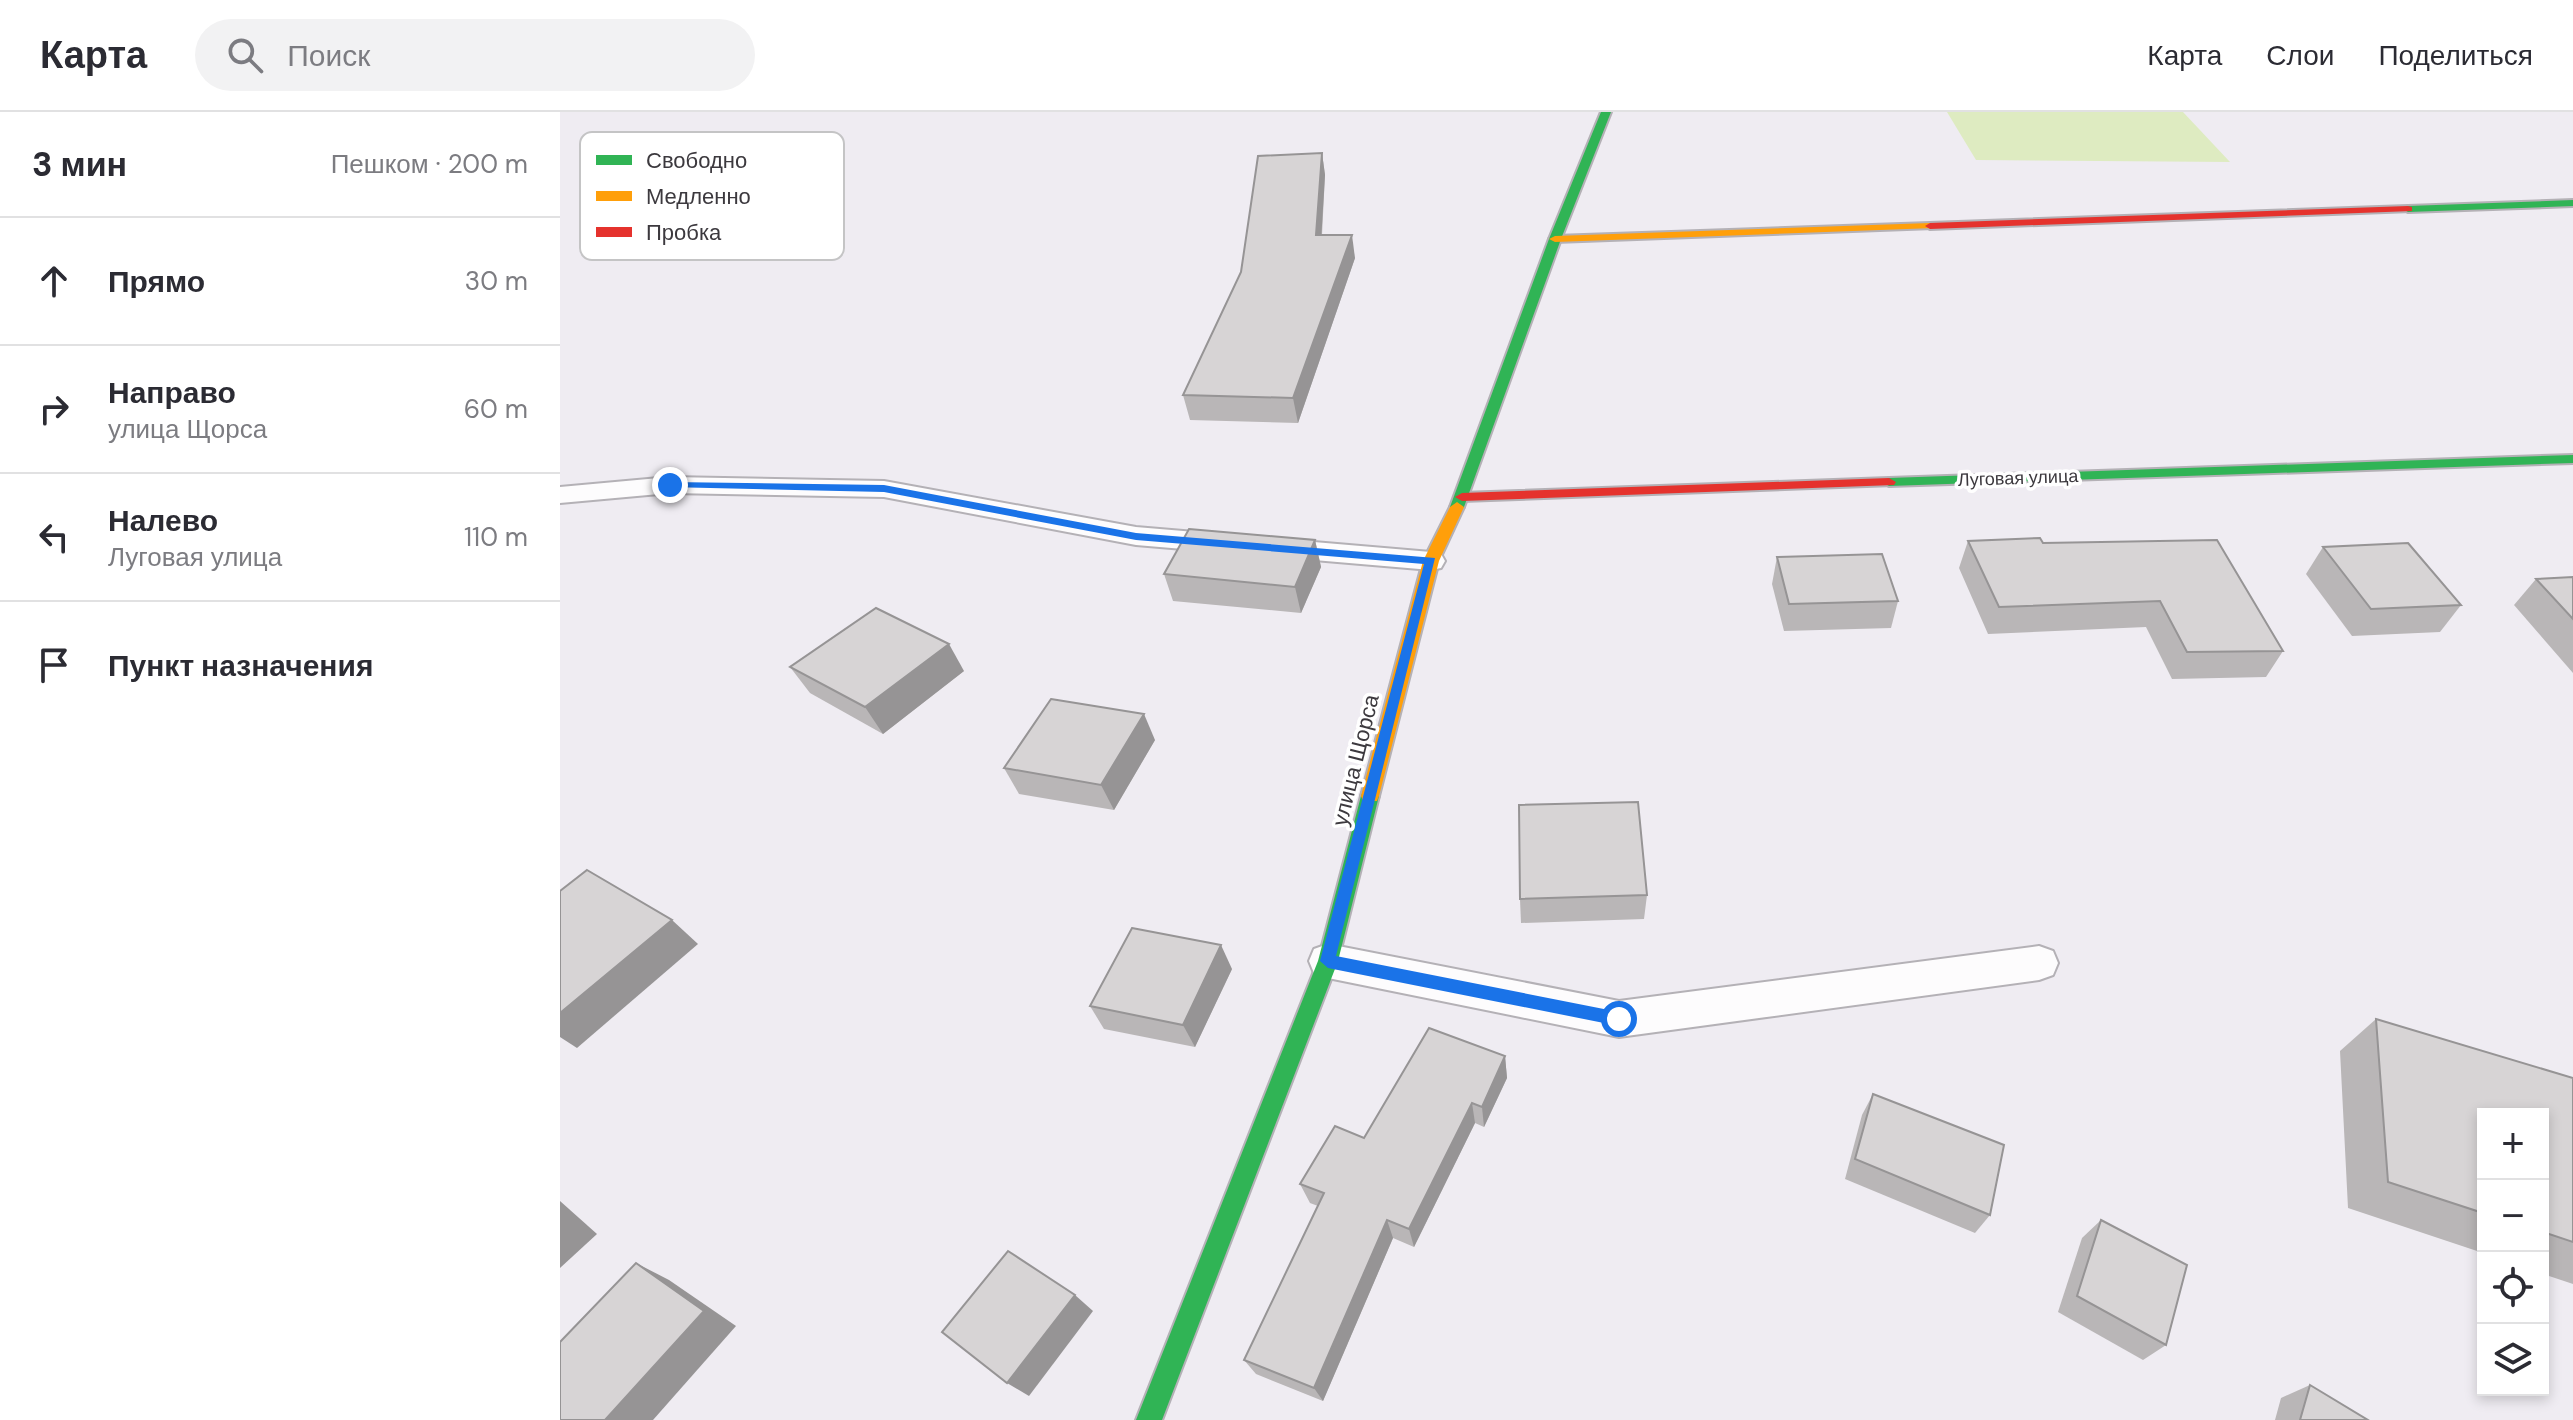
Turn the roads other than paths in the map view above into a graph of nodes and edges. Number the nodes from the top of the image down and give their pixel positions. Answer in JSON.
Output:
{"nodes":[{"id":1,"x":1606,"y":112,"type":"edge"},
{"id":2,"x":2573,"y":203,"type":"edge"},
{"id":3,"x":1555,"y":239,"type":"junction"},
{"id":4,"x":2572,"y":459,"type":"edge"},
{"id":5,"x":560,"y":495,"type":"edge"},
{"id":6,"x":1462,"y":497,"type":"junction"},
{"id":7,"x":1431,"y":561,"type":"junction"},
{"id":8,"x":1328,"y":961,"type":"junction"},
{"id":9,"x":2039,"y":963,"type":"dead end"},
{"id":10,"x":1149,"y":1420,"type":"edge"}],
"edges":[{"from":1,"to":3,"type":"street","name":"улица Щорса"},
{"from":2,"to":3,"type":"street"},
{"from":3,"to":6,"type":"street","name":"улица Щорса"},
{"from":4,"to":6,"type":"street","name":"Луговая улица"},
{"from":5,"to":7,"type":"lane"},
{"from":6,"to":7,"type":"street","name":"улица Щорса"},
{"from":7,"to":8,"type":"street","name":"улица Щорса"},
{"from":8,"to":9,"type":"lane"},
{"from":8,"to":10,"type":"street","name":"улица Щорса"}]}
